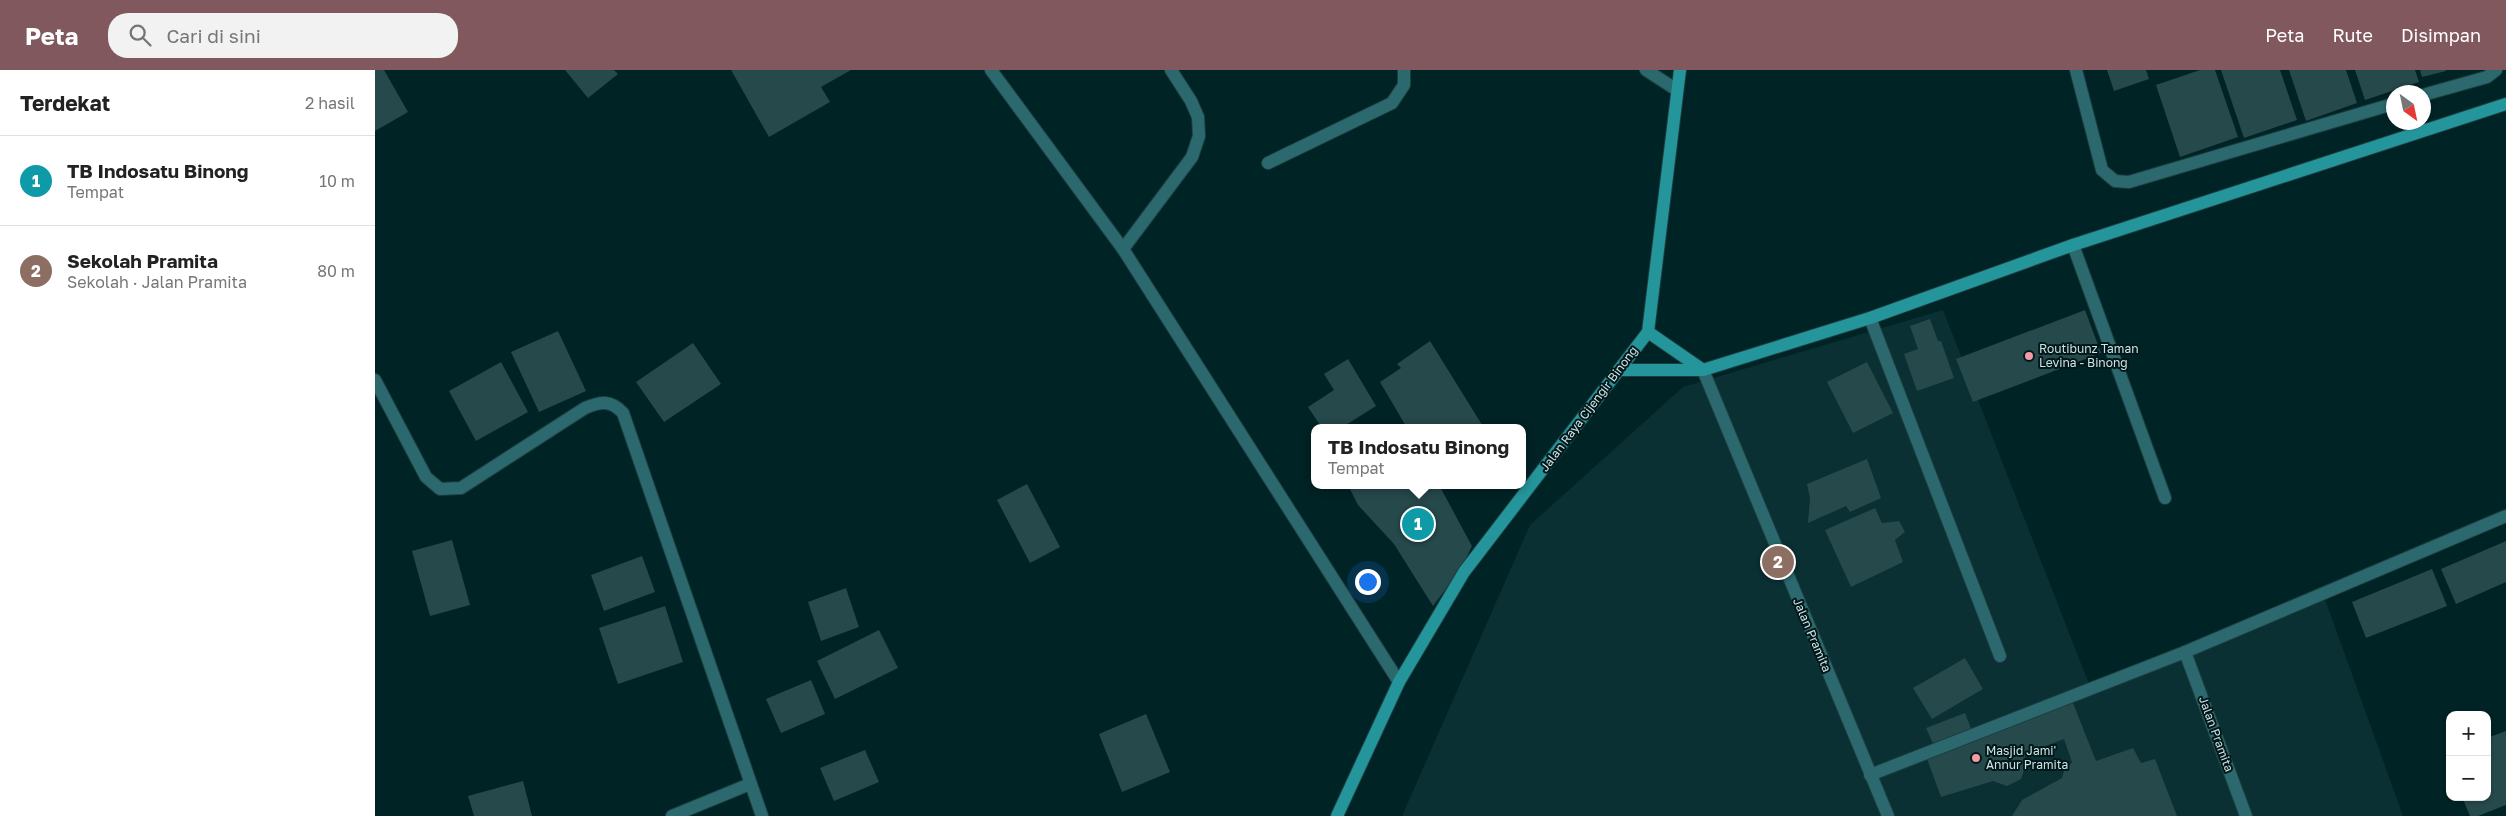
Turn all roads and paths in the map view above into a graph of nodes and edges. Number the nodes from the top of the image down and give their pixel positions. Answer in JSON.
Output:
{"nodes":[{"id":1,"x":991,"y":70,"type":"edge"},
{"id":2,"x":1171,"y":70,"type":"edge"},
{"id":3,"x":1404,"y":70,"type":"edge"},
{"id":4,"x":1646,"y":70,"type":"edge"},
{"id":5,"x":1680,"y":70,"type":"edge"},
{"id":6,"x":2076,"y":70,"type":"edge"},
{"id":7,"x":2496,"y":70,"type":"edge"},
{"id":8,"x":1677,"y":90,"type":"junction"},
{"id":9,"x":2431,"y":94,"type":"edge"},
{"id":10,"x":2506,"y":104,"type":"edge"},
{"id":11,"x":2386,"y":106,"type":"edge"},
{"id":12,"x":1268,"y":163,"type":"dead end"},
{"id":13,"x":2073,"y":245,"type":"junction"},
{"id":14,"x":1123,"y":249,"type":"junction"},
{"id":15,"x":1869,"y":318,"type":"junction"},
{"id":16,"x":1648,"y":332,"type":"junction"},
{"id":17,"x":1619,"y":370,"type":"junction"},
{"id":18,"x":1703,"y":370,"type":"junction"},
{"id":19,"x":375,"y":380,"type":"edge"},
{"id":20,"x":2165,"y":498,"type":"dead end"},
{"id":21,"x":2506,"y":516,"type":"edge"},
{"id":22,"x":2185,"y":652,"type":"junction"},
{"id":23,"x":2000,"y":656,"type":"dead end"},
{"id":24,"x":1399,"y":682,"type":"junction"},
{"id":25,"x":1870,"y":775,"type":"junction"},
{"id":26,"x":749,"y":784,"type":"junction"},
{"id":27,"x":672,"y":816,"type":"edge"},
{"id":28,"x":762,"y":816,"type":"edge"},
{"id":29,"x":1337,"y":816,"type":"edge"},
{"id":30,"x":1888,"y":816,"type":"edge"},
{"id":31,"x":2245,"y":816,"type":"edge"}],
"edges":[{"from":1,"to":14,"type":"street"},
{"from":2,"to":14,"type":"street"},
{"from":3,"to":12,"type":"street"},
{"from":4,"to":8,"type":"street"},
{"from":5,"to":8,"type":"street"},
{"from":6,"to":11,"type":"street"},
{"from":7,"to":9,"type":"street"},
{"from":8,"to":16,"type":"street"},
{"from":10,"to":13,"type":"street"},
{"from":13,"to":15,"type":"street"},
{"from":13,"to":20,"type":"street"},
{"from":14,"to":24,"type":"street"},
{"from":15,"to":18,"type":"street"},
{"from":15,"to":23,"type":"street"},
{"from":16,"to":17,"type":"street","name":"Jalan Raya Cijengir Binong"},
{"from":16,"to":18,"type":"street"},
{"from":17,"to":18,"type":"street"},
{"from":17,"to":24,"type":"street","name":"Jalan Raya Cijengir Binong"},
{"from":18,"to":25,"type":"street","name":"Jalan Pramita"},
{"from":19,"to":26,"type":"street"},
{"from":21,"to":22,"type":"street"},
{"from":22,"to":25,"type":"street"},
{"from":22,"to":31,"type":"street","name":"Jalan Pramita"},
{"from":24,"to":29,"type":"street","name":"Jalan Raya Cijengir Binong"},
{"from":25,"to":30,"type":"street","name":"Jalan Pramita"},
{"from":26,"to":27,"type":"street"},
{"from":26,"to":28,"type":"street"}]}
